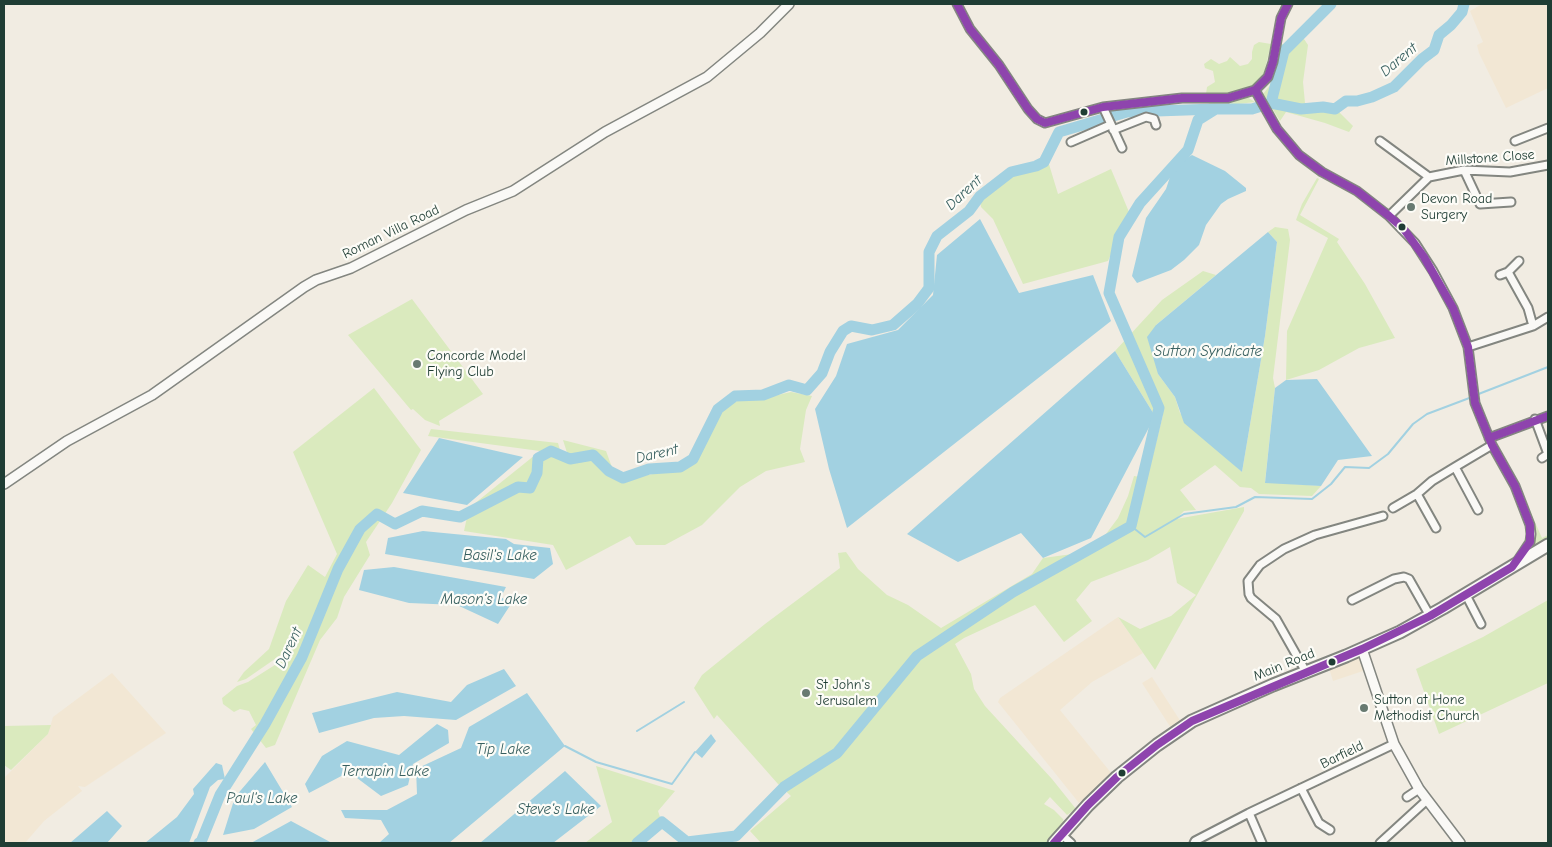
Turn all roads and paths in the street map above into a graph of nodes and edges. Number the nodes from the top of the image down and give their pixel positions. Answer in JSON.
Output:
{"nodes":[{"id":1,"x":789,"y":4,"type":"edge"},
{"id":2,"x":957,"y":4,"type":"edge"},
{"id":3,"x":1288,"y":4,"type":"edge"},
{"id":4,"x":1256,"y":93,"type":"junction"},
{"id":5,"x":1104,"y":109,"type":"junction"},
{"id":6,"x":1110,"y":125,"type":"junction"},
{"id":7,"x":1156,"y":126,"type":"dead end"},
{"id":8,"x":1548,"y":128,"type":"edge"},
{"id":9,"x":1384,"y":141,"type":"dead end"},
{"id":10,"x":1515,"y":141,"type":"dead end"},
{"id":11,"x":1072,"y":142,"type":"dead end"},
{"id":12,"x":1122,"y":148,"type":"dead end"},
{"id":13,"x":1548,"y":164,"type":"edge"},
{"id":14,"x":1464,"y":170,"type":"junction"},
{"id":15,"x":1428,"y":176,"type":"junction"},
{"id":16,"x":1511,"y":202,"type":"dead end"},
{"id":17,"x":1389,"y":216,"type":"junction"},
{"id":18,"x":1519,"y":261,"type":"dead end"},
{"id":19,"x":1508,"y":272,"type":"junction"},
{"id":20,"x":1500,"y":275,"type":"dead end"},
{"id":21,"x":1548,"y":317,"type":"edge"},
{"id":22,"x":1533,"y":326,"type":"junction"},
{"id":23,"x":1468,"y":347,"type":"junction"},
{"id":24,"x":1548,"y":416,"type":"edge"},
{"id":25,"x":1536,"y":419,"type":"junction"},
{"id":26,"x":1489,"y":438,"type":"junction"},
{"id":27,"x":1492,"y":446,"type":"junction"},
{"id":28,"x":1542,"y":458,"type":"dead end"},
{"id":29,"x":1455,"y":467,"type":"junction"},
{"id":30,"x":4,"y":484,"type":"edge"},
{"id":31,"x":1417,"y":494,"type":"junction"},
{"id":32,"x":1393,"y":508,"type":"dead end"},
{"id":33,"x":1478,"y":510,"type":"dead end"},
{"id":34,"x":1383,"y":516,"type":"dead end"},
{"id":35,"x":1436,"y":528,"type":"dead end"},
{"id":36,"x":1548,"y":545,"type":"edge"},
{"id":37,"x":1512,"y":567,"type":"junction"},
{"id":38,"x":1466,"y":595,"type":"junction"},
{"id":39,"x":1352,"y":600,"type":"dead end"},
{"id":40,"x":1430,"y":616,"type":"junction"},
{"id":41,"x":1481,"y":624,"type":"dead end"},
{"id":42,"x":1362,"y":649,"type":"junction"},
{"id":43,"x":1306,"y":672,"type":"junction"},
{"id":44,"x":1394,"y":744,"type":"junction"},
{"id":45,"x":1301,"y":788,"type":"junction"},
{"id":46,"x":1419,"y":789,"type":"junction"},
{"id":47,"x":1407,"y":797,"type":"dead end"},
{"id":48,"x":1427,"y":800,"type":"junction"},
{"id":49,"x":1249,"y":813,"type":"junction"},
{"id":50,"x":1330,"y":830,"type":"dead end"},
{"id":51,"x":1057,"y":839,"type":"edge"},
{"id":52,"x":1071,"y":843,"type":"edge"},
{"id":53,"x":1194,"y":843,"type":"edge"},
{"id":54,"x":1262,"y":843,"type":"edge"},
{"id":55,"x":1380,"y":843,"type":"edge"},
{"id":56,"x":1460,"y":843,"type":"edge"}],
"edges":[{"from":1,"to":30,"type":"street","name":"Roman Villa Road"},
{"from":2,"to":5,"type":"street"},
{"from":3,"to":4,"type":"street"},
{"from":4,"to":5,"type":"street"},
{"from":4,"to":17,"type":"street"},
{"from":5,"to":6,"type":"street"},
{"from":6,"to":7,"type":"street"},
{"from":6,"to":11,"type":"street"},
{"from":6,"to":12,"type":"street"},
{"from":8,"to":10,"type":"street","name":"Millstone Close"},
{"from":9,"to":15,"type":"street"},
{"from":13,"to":14,"type":"street","name":"Millstone Close"},
{"from":14,"to":15,"type":"street","name":"Millstone Close"},
{"from":14,"to":16,"type":"street"},
{"from":15,"to":17,"type":"street","name":"Millstone Close"},
{"from":17,"to":23,"type":"street"},
{"from":18,"to":19,"type":"street"},
{"from":19,"to":20,"type":"street"},
{"from":19,"to":22,"type":"street"},
{"from":21,"to":22,"type":"street"},
{"from":22,"to":23,"type":"street"},
{"from":23,"to":26,"type":"street"},
{"from":24,"to":25,"type":"street"},
{"from":25,"to":26,"type":"street"},
{"from":25,"to":28,"type":"street"},
{"from":26,"to":27,"type":"street"},
{"from":27,"to":29,"type":"street"},
{"from":27,"to":37,"type":"street"},
{"from":29,"to":31,"type":"street"},
{"from":29,"to":33,"type":"street"},
{"from":31,"to":32,"type":"street"},
{"from":31,"to":35,"type":"street"},
{"from":34,"to":43,"type":"street"},
{"from":36,"to":37,"type":"main road","name":"Main Road"},
{"from":37,"to":38,"type":"main road","name":"Main Road"},
{"from":38,"to":40,"type":"main road","name":"Main Road"},
{"from":38,"to":41,"type":"street"},
{"from":39,"to":40,"type":"street"},
{"from":40,"to":42,"type":"main road","name":"Main Road"},
{"from":42,"to":43,"type":"main road","name":"Main Road"},
{"from":42,"to":44,"type":"street"},
{"from":43,"to":51,"type":"main road","name":"Main Road"},
{"from":44,"to":45,"type":"street","name":"Barfield"},
{"from":44,"to":46,"type":"street"},
{"from":45,"to":49,"type":"street","name":"Barfield"},
{"from":45,"to":50,"type":"street"},
{"from":46,"to":47,"type":"street"},
{"from":46,"to":48,"type":"street"},
{"from":48,"to":55,"type":"street"},
{"from":48,"to":56,"type":"street"},
{"from":49,"to":53,"type":"street","name":"Barfield"},
{"from":49,"to":54,"type":"street"},
{"from":51,"to":52,"type":"street"}]}
